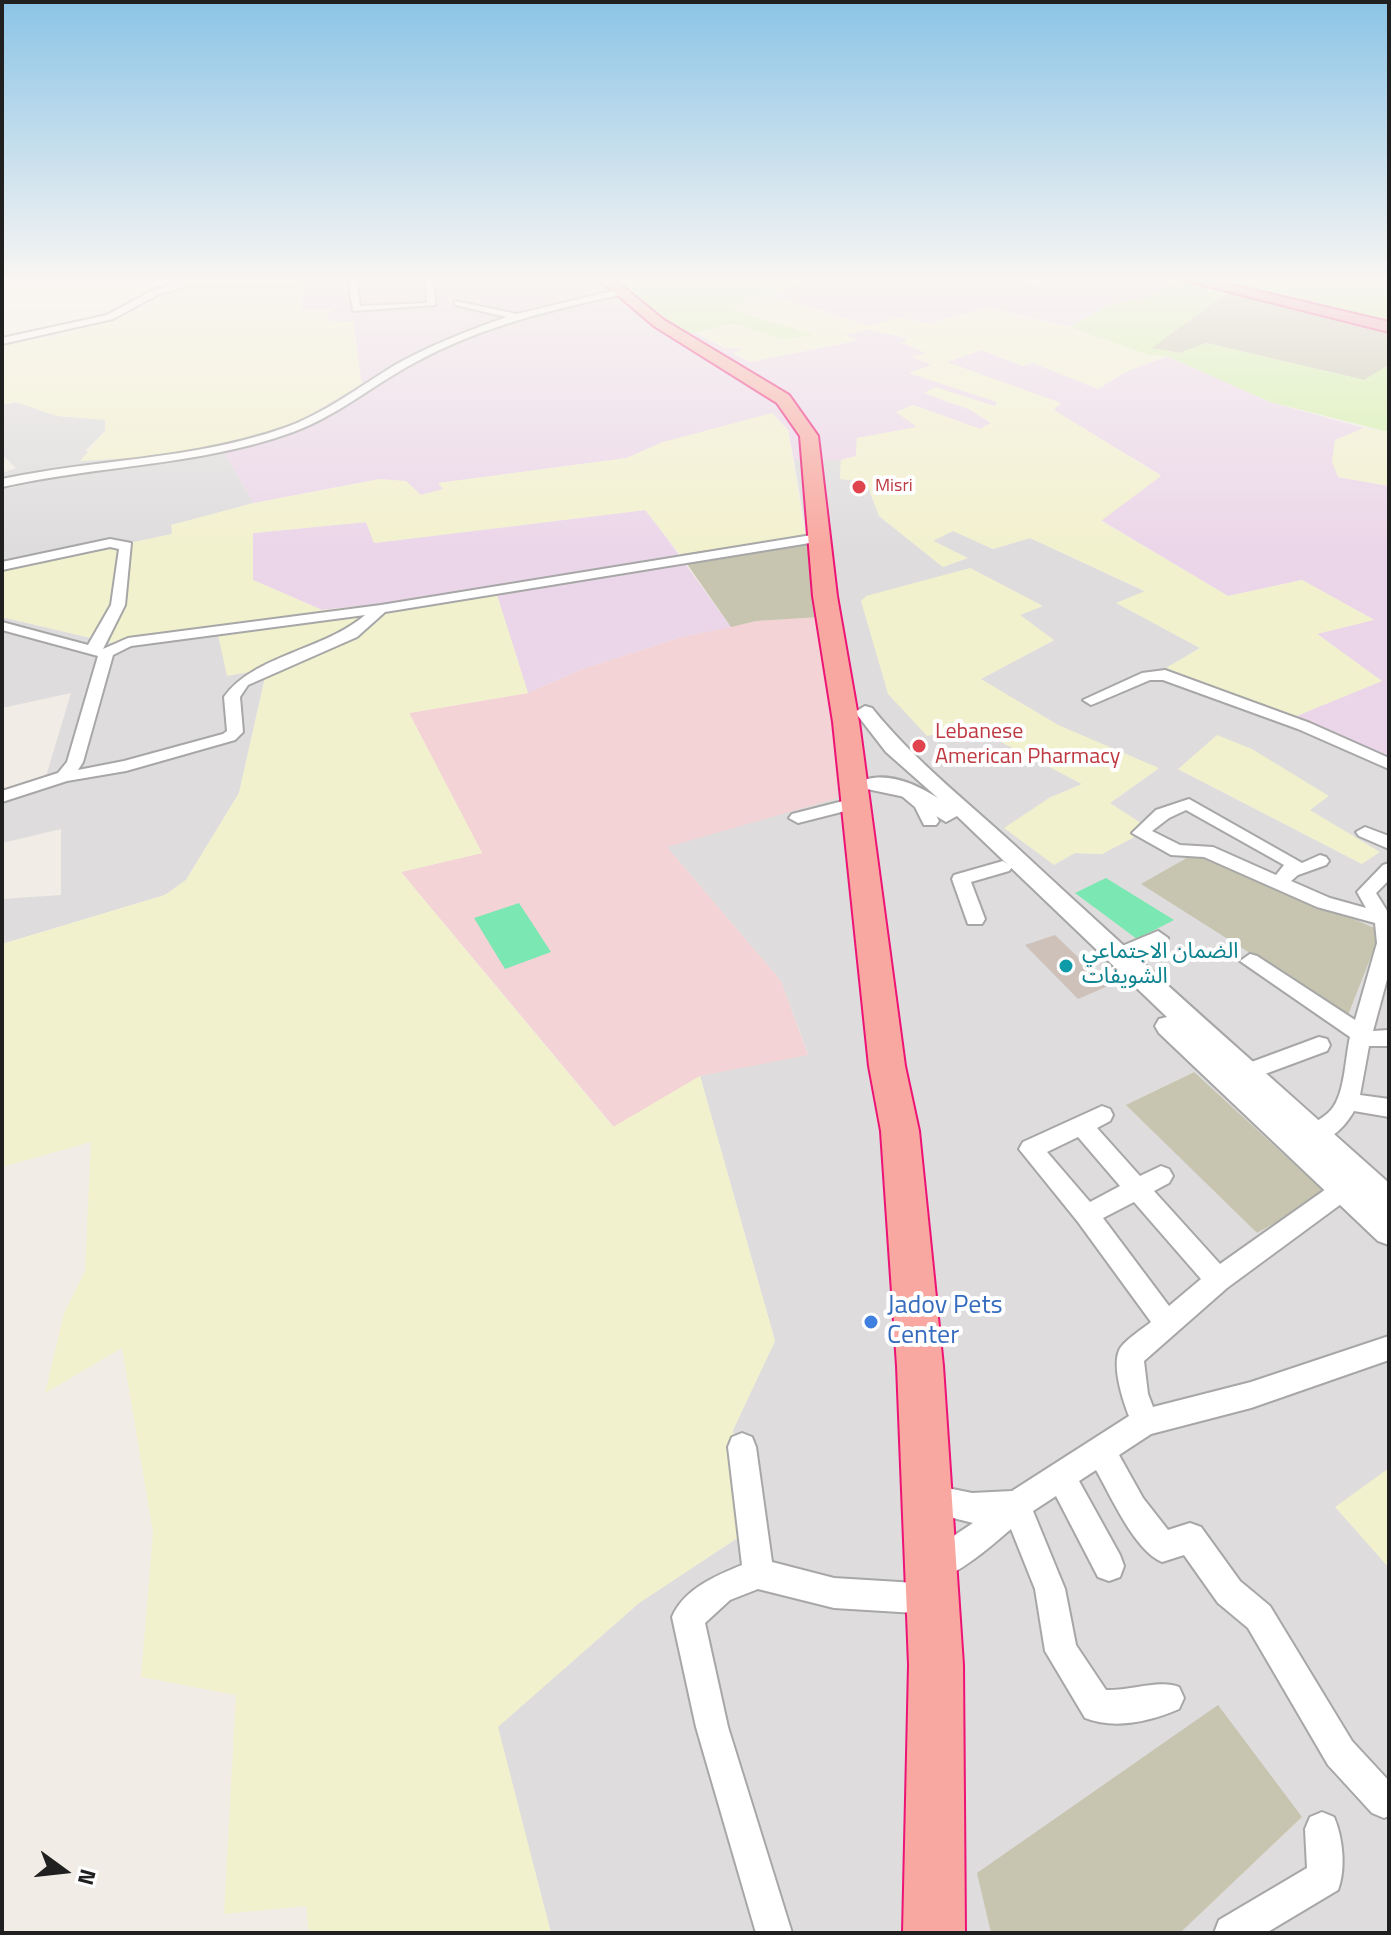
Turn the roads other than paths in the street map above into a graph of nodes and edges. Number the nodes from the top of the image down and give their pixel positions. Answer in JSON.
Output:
{"nodes":[{"id":1,"x":401,"y":367,"type":"edge"},
{"id":2,"x":732,"y":367,"type":"edge"},
{"id":3,"x":744,"y":367,"type":"edge"},
{"id":4,"x":2,"y":483,"type":"edge"},
{"id":5,"x":818,"y":538,"type":"junction"},
{"id":6,"x":2,"y":566,"type":"edge"},
{"id":7,"x":381,"y":609,"type":"junction"},
{"id":8,"x":2,"y":626,"type":"edge"},
{"id":9,"x":99,"y":652,"type":"junction"},
{"id":10,"x":1091,"y":700,"type":"dead end"},
{"id":11,"x":865,"y":712,"type":"junction"},
{"id":12,"x":1389,"y":764,"type":"edge"},
{"id":13,"x":64,"y":777,"type":"junction"},
{"id":14,"x":1191,"y":786,"type":"dead end"},
{"id":15,"x":876,"y":790,"type":"junction"},
{"id":16,"x":2,"y":797,"type":"edge"},
{"id":17,"x":1179,"y":805,"type":"junction"},
{"id":18,"x":798,"y":818,"type":"dead end"},
{"id":19,"x":930,"y":821,"type":"dead end"},
{"id":20,"x":1365,"y":832,"type":"dead end"},
{"id":21,"x":1389,"y":843,"type":"edge"},
{"id":22,"x":1320,"y":861,"type":"dead end"},
{"id":23,"x":1003,"y":867,"type":"junction"},
{"id":24,"x":1389,"y":869,"type":"edge"},
{"id":25,"x":1286,"y":876,"type":"junction"},
{"id":26,"x":975,"y":919,"type":"dead end"},
{"id":27,"x":1386,"y":924,"type":"edge"},
{"id":28,"x":1158,"y":938,"type":"dead end"},
{"id":29,"x":1117,"y":956,"type":"junction"},
{"id":30,"x":1250,"y":961,"type":"dead end"},
{"id":31,"x":1360,"y":1036,"type":"junction"},
{"id":32,"x":1389,"y":1038,"type":"edge"},
{"id":33,"x":1319,"y":1045,"type":"dead end"},
{"id":34,"x":1246,"y":1073,"type":"junction"},
{"id":35,"x":1348,"y":1102,"type":"junction"},
{"id":36,"x":1389,"y":1108,"type":"edge"},
{"id":37,"x":1314,"y":1135,"type":"junction"},
{"id":38,"x":1161,"y":1176,"type":"dead end"},
{"id":39,"x":1344,"y":1189,"type":"junction"},
{"id":40,"x":1136,"y":1190,"type":"junction"},
{"id":41,"x":1389,"y":1202,"type":"edge"},
{"id":42,"x":1087,"y":1215,"type":"junction"},
{"id":43,"x":1389,"y":1231,"type":"edge"},
{"id":44,"x":1218,"y":1280,"type":"junction"},
{"id":45,"x":1166,"y":1322,"type":"junction"},
{"id":46,"x":1389,"y":1348,"type":"edge"},
{"id":47,"x":1145,"y":1422,"type":"junction"},
{"id":48,"x":742,"y":1447,"type":"dead end"},
{"id":49,"x":1101,"y":1450,"type":"junction"},
{"id":50,"x":1061,"y":1476,"type":"junction"},
{"id":51,"x":928,"y":1499,"type":"junction"},
{"id":52,"x":1016,"y":1505,"type":"junction"},
{"id":53,"x":1109,"y":1566,"type":"dead end"},
{"id":54,"x":758,"y":1574,"type":"junction"},
{"id":55,"x":931,"y":1585,"type":"junction"},
{"id":56,"x":1168,"y":1698,"type":"dead end"},
{"id":57,"x":1389,"y":1798,"type":"edge"},
{"id":58,"x":1322,"y":1829,"type":"dead end"},
{"id":59,"x":774,"y":1933,"type":"edge"},
{"id":60,"x":934,"y":1933,"type":"edge"},
{"id":61,"x":1232,"y":1933,"type":"edge"}],
"edges":[{"from":1,"to":4,"type":"street"},
{"from":2,"to":5,"type":"highway"},
{"from":3,"to":11,"type":"highway"},
{"from":5,"to":7,"type":"street"},
{"from":5,"to":15,"type":"highway"},
{"from":6,"to":9,"type":"street"},
{"from":7,"to":9,"type":"street"},
{"from":7,"to":13,"type":"street"},
{"from":8,"to":9,"type":"street"},
{"from":9,"to":13,"type":"street"},
{"from":10,"to":12,"type":"street"},
{"from":11,"to":15,"type":"highway"},
{"from":11,"to":29,"type":"street"},
{"from":13,"to":16,"type":"street"},
{"from":14,"to":17,"type":"street"},
{"from":15,"to":18,"type":"street"},
{"from":15,"to":19,"type":"street"},
{"from":15,"to":23,"type":"street"},
{"from":15,"to":51,"type":"highway"},
{"from":17,"to":25,"type":"street"},
{"from":17,"to":25,"type":"street"},
{"from":20,"to":21,"type":"street"},
{"from":22,"to":25,"type":"street"},
{"from":23,"to":26,"type":"street"},
{"from":23,"to":39,"type":"street"},
{"from":24,"to":27,"type":"street"},
{"from":25,"to":27,"type":"street"},
{"from":27,"to":31,"type":"street"},
{"from":28,"to":29,"type":"street"},
{"from":29,"to":34,"type":"street"},
{"from":30,"to":31,"type":"street"},
{"from":31,"to":32,"type":"street"},
{"from":31,"to":35,"type":"street"},
{"from":33,"to":34,"type":"street"},
{"from":34,"to":37,"type":"street"},
{"from":35,"to":36,"type":"street"},
{"from":35,"to":37,"type":"street"},
{"from":37,"to":41,"type":"street"},
{"from":38,"to":40,"type":"street"},
{"from":39,"to":43,"type":"street"},
{"from":39,"to":44,"type":"street"},
{"from":40,"to":42,"type":"street"},
{"from":40,"to":42,"type":"street"},
{"from":40,"to":44,"type":"street"},
{"from":42,"to":45,"type":"street"},
{"from":44,"to":45,"type":"street"},
{"from":45,"to":47,"type":"street"},
{"from":46,"to":47,"type":"street"},
{"from":47,"to":49,"type":"street"},
{"from":48,"to":54,"type":"street"},
{"from":49,"to":50,"type":"street"},
{"from":49,"to":57,"type":"street"},
{"from":50,"to":52,"type":"street"},
{"from":50,"to":53,"type":"street"},
{"from":51,"to":52,"type":"street"},
{"from":51,"to":55,"type":"highway"},
{"from":52,"to":55,"type":"street"},
{"from":52,"to":56,"type":"street"},
{"from":54,"to":55,"type":"street"},
{"from":54,"to":59,"type":"street"},
{"from":55,"to":60,"type":"highway"},
{"from":58,"to":61,"type":"street"}]}
